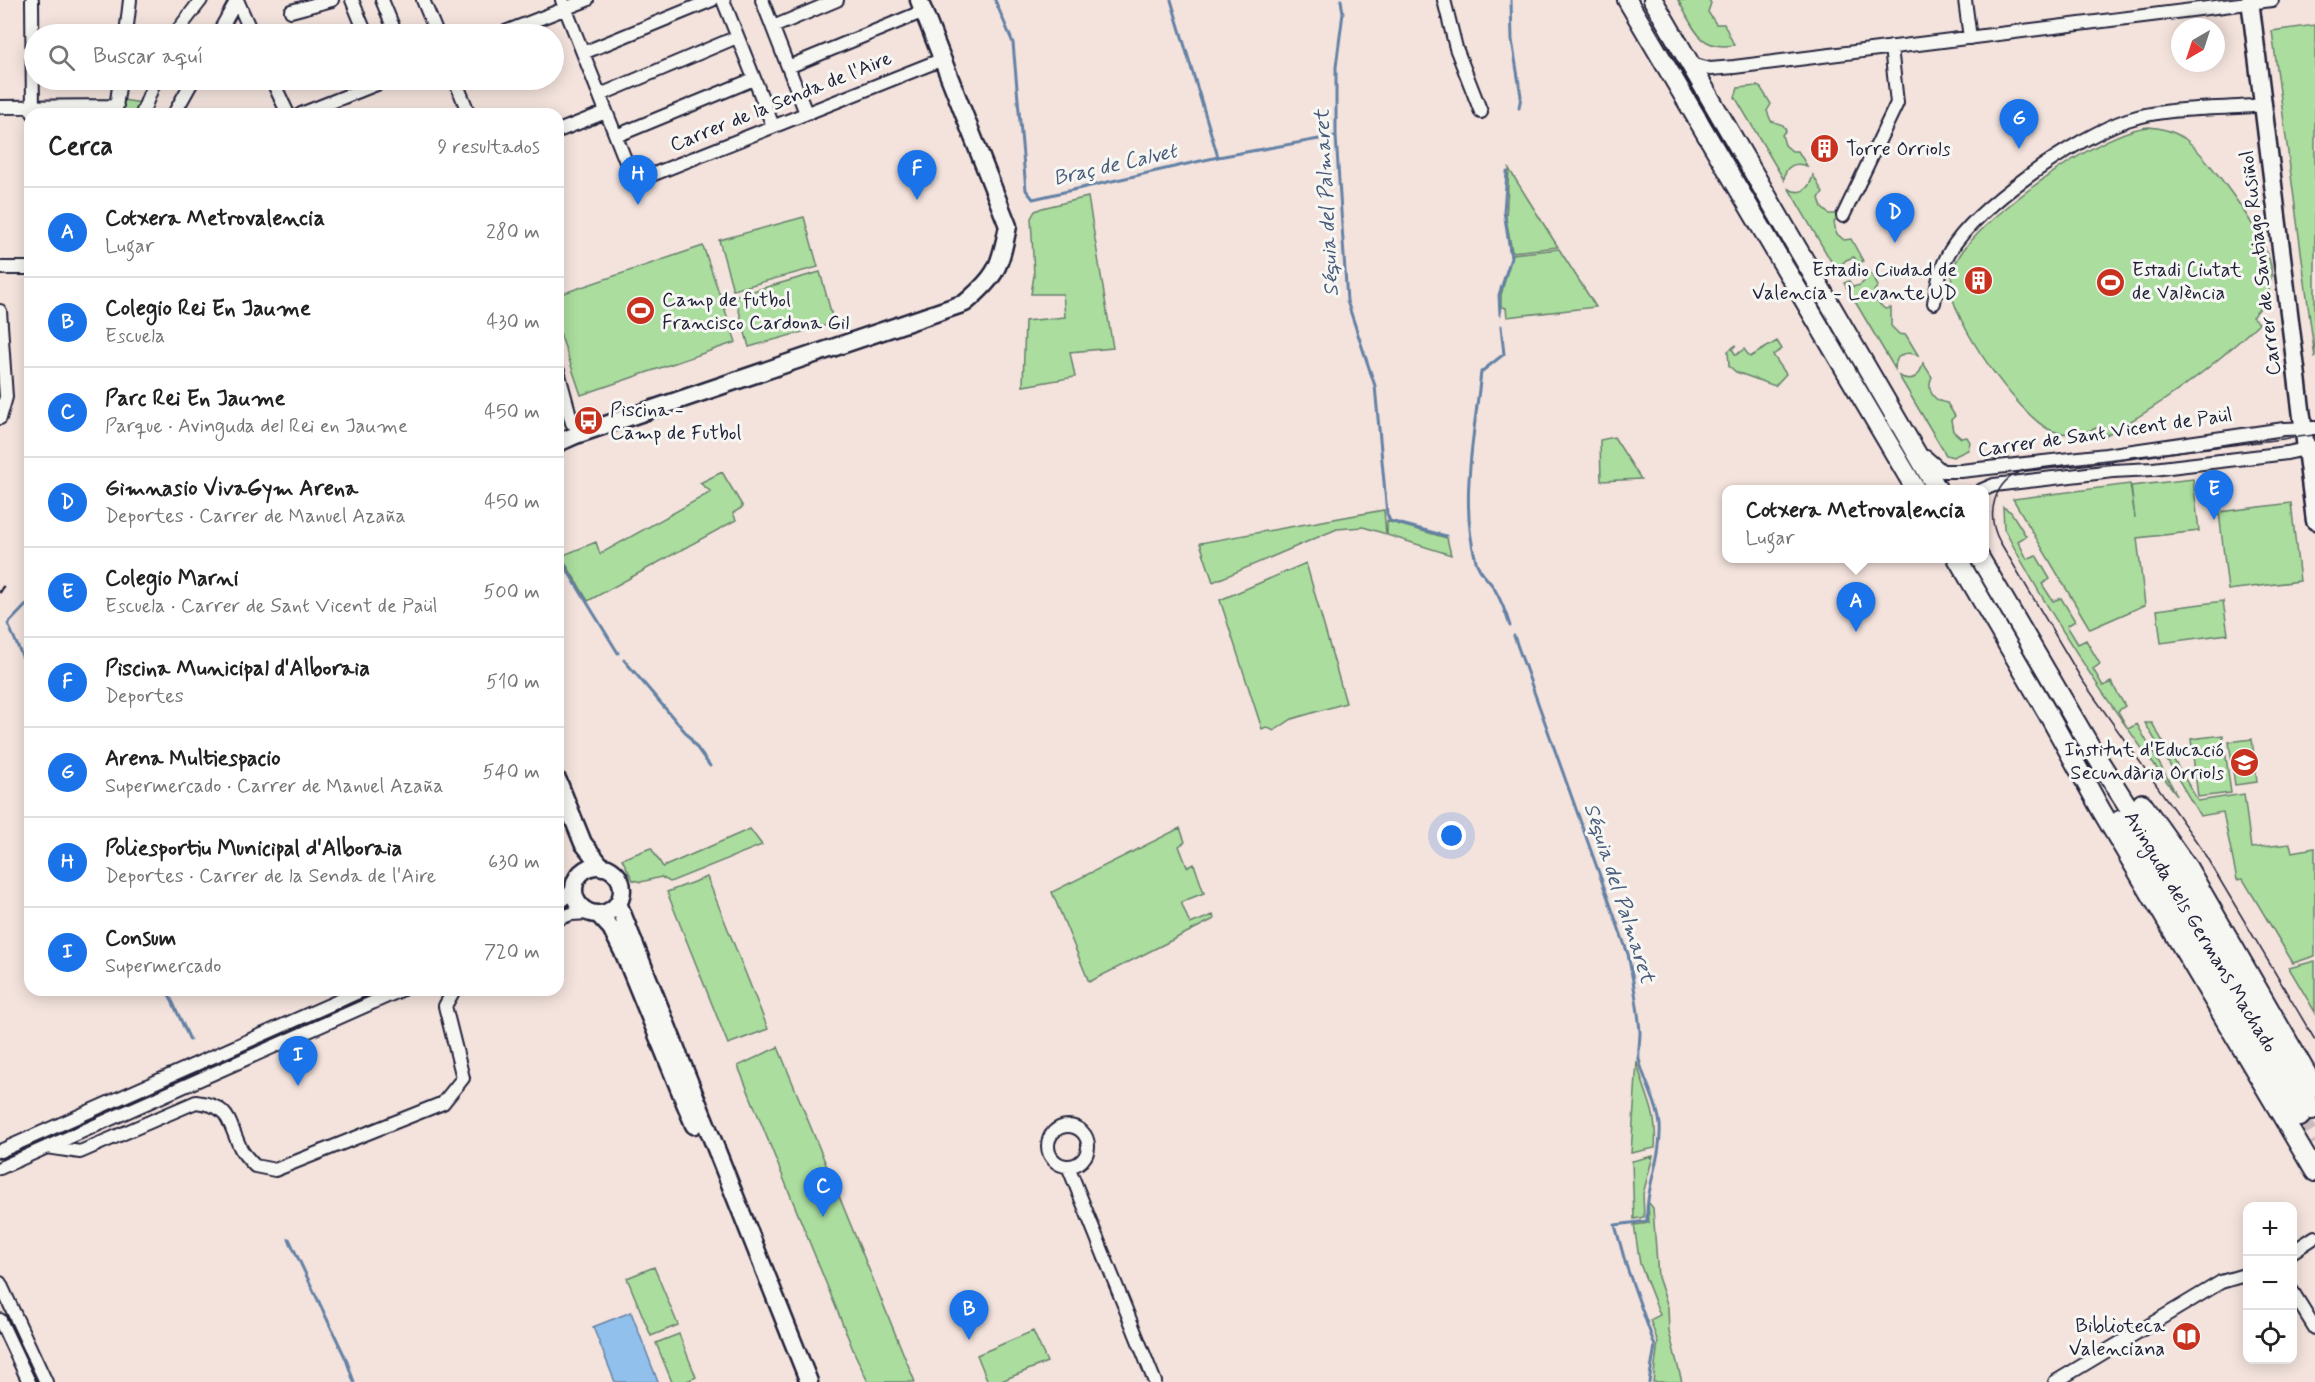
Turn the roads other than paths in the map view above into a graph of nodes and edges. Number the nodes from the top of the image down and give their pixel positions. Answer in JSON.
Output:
{"nodes":[{"id":1,"x":32,"y":0,"type":"edge"},
{"id":2,"x":130,"y":0,"type":"edge"},
{"id":3,"x":201,"y":0,"type":"edge"},
{"id":4,"x":237,"y":0,"type":"edge"},
{"id":5,"x":332,"y":0,"type":"edge"},
{"id":6,"x":352,"y":0,"type":"edge"},
{"id":7,"x":382,"y":0,"type":"edge"},
{"id":8,"x":423,"y":0,"type":"edge"},
{"id":9,"x":586,"y":0,"type":"edge"},
{"id":10,"x":712,"y":0,"type":"edge"},
{"id":11,"x":723,"y":0,"type":"edge"},
{"id":12,"x":762,"y":0,"type":"edge"},
{"id":13,"x":837,"y":0,"type":"edge"},
{"id":14,"x":1444,"y":0,"type":"edge"},
{"id":15,"x":1627,"y":0,"type":"edge"},
{"id":16,"x":1653,"y":0,"type":"edge"},
{"id":17,"x":1965,"y":0,"type":"edge"},
{"id":18,"x":2272,"y":0,"type":"edge"},
{"id":19,"x":2251,"y":1,"type":"edge"},
{"id":20,"x":563,"y":4,"type":"edge"},
{"id":21,"x":921,"y":5,"type":"edge"},
{"id":22,"x":291,"y":11,"type":"dead end"},
{"id":23,"x":32,"y":24,"type":"edge"},
{"id":24,"x":127,"y":24,"type":"edge"},
{"id":25,"x":183,"y":24,"type":"edge"},
{"id":26,"x":224,"y":24,"type":"edge"},
{"id":27,"x":248,"y":24,"type":"edge"},
{"id":28,"x":362,"y":24,"type":"edge"},
{"id":29,"x":392,"y":24,"type":"edge"},
{"id":30,"x":433,"y":24,"type":"edge"},
{"id":31,"x":521,"y":24,"type":"edge"},
{"id":32,"x":772,"y":27,"type":"junction"},
{"id":33,"x":737,"y":37,"type":"junction"},
{"id":34,"x":1970,"y":38,"type":"junction"},
{"id":35,"x":1891,"y":47,"type":"junction"},
{"id":36,"x":583,"y":53,"type":"junction"},
{"id":37,"x":943,"y":59,"type":"junction"},
{"id":38,"x":1691,"y":64,"type":"junction"},
{"id":39,"x":788,"y":67,"type":"junction"},
{"id":40,"x":754,"y":79,"type":"junction"},
{"id":41,"x":33,"y":90,"type":"edge"},
{"id":42,"x":119,"y":90,"type":"edge"},
{"id":43,"x":151,"y":90,"type":"edge"},
{"id":44,"x":187,"y":90,"type":"edge"},
{"id":45,"x":277,"y":90,"type":"edge"},
{"id":46,"x":360,"y":90,"type":"edge"},
{"id":47,"x":459,"y":90,"type":"edge"},
{"id":48,"x":600,"y":95,"type":"junction"},
{"id":49,"x":2263,"y":105,"type":"junction"},
{"id":50,"x":0,"y":107,"type":"edge"},
{"id":51,"x":33,"y":108,"type":"edge"},
{"id":52,"x":116,"y":108,"type":"edge"},
{"id":53,"x":144,"y":108,"type":"edge"},
{"id":54,"x":177,"y":108,"type":"edge"},
{"id":55,"x":285,"y":108,"type":"edge"},
{"id":56,"x":316,"y":108,"type":"edge"},
{"id":57,"x":467,"y":108,"type":"edge"},
{"id":58,"x":24,"y":109,"type":"edge"},
{"id":59,"x":606,"y":112,"type":"junction"},
{"id":60,"x":1481,"y":112,"type":"dead end"},
{"id":61,"x":806,"y":113,"type":"junction"},
{"id":62,"x":773,"y":126,"type":"junction"},
{"id":63,"x":564,"y":129,"type":"edge"},
{"id":64,"x":616,"y":136,"type":"junction"},
{"id":65,"x":1843,"y":216,"type":"dead end"},
{"id":66,"x":0,"y":268,"type":"edge"},
{"id":67,"x":24,"y":268,"type":"edge"},
{"id":68,"x":1934,"y":303,"type":"dead end"},
{"id":69,"x":0,"y":311,"type":"edge"},
{"id":70,"x":2,"y":353,"type":"edge"},
{"id":71,"x":564,"y":392,"type":"edge"},
{"id":72,"x":0,"y":418,"type":"edge"},
{"id":73,"x":573,"y":423,"type":"dead end"},
{"id":74,"x":2309,"y":428,"type":"edge"},
{"id":75,"x":564,"y":440,"type":"edge"},
{"id":76,"x":1913,"y":443,"type":"junction"},
{"id":77,"x":2310,"y":448,"type":"edge"},
{"id":78,"x":1914,"y":485,"type":"edge"},
{"id":79,"x":1936,"y":485,"type":"edge"},
{"id":80,"x":1989,"y":487,"type":"edge"},
{"id":81,"x":2315,"y":520,"type":"edge"},
{"id":82,"x":1989,"y":560,"type":"edge"},
{"id":83,"x":1959,"y":563,"type":"edge"},
{"id":84,"x":1983,"y":563,"type":"edge"},
{"id":85,"x":2005,"y":598,"type":"junction"},
{"id":86,"x":2067,"y":703,"type":"junction"},
{"id":87,"x":2048,"y":714,"type":"junction"},
{"id":88,"x":564,"y":796,"type":"edge"},
{"id":89,"x":583,"y":843,"type":"junction"},
{"id":90,"x":602,"y":867,"type":"junction"},
{"id":91,"x":582,"y":872,"type":"junction"},
{"id":92,"x":574,"y":888,"type":"junction"},
{"id":93,"x":564,"y":899,"type":"edge"},
{"id":94,"x":618,"y":903,"type":"junction"},
{"id":95,"x":594,"y":913,"type":"junction"},
{"id":96,"x":564,"y":917,"type":"edge"},
{"id":97,"x":349,"y":996,"type":"edge"},
{"id":98,"x":387,"y":996,"type":"edge"},
{"id":99,"x":451,"y":996,"type":"edge"},
{"id":100,"x":2315,"y":1088,"type":"edge"},
{"id":101,"x":2293,"y":1135,"type":"junction"},
{"id":102,"x":46,"y":1147,"type":"junction"},
{"id":103,"x":0,"y":1151,"type":"edge"},
{"id":104,"x":2315,"y":1155,"type":"edge"},
{"id":105,"x":1068,"y":1166,"type":"dead end"},
{"id":106,"x":0,"y":1168,"type":"edge"},
{"id":107,"x":2315,"y":1172,"type":"edge"},
{"id":108,"x":2315,"y":1237,"type":"edge"},
{"id":109,"x":2297,"y":1249,"type":"edge"},
{"id":110,"x":2243,"y":1275,"type":"edge"},
{"id":111,"x":0,"y":1283,"type":"edge"},
{"id":112,"x":2297,"y":1299,"type":"edge"},
{"id":113,"x":0,"y":1320,"type":"edge"},
{"id":114,"x":2315,"y":1328,"type":"edge"},
{"id":115,"x":29,"y":1382,"type":"edge"},
{"id":116,"x":46,"y":1382,"type":"edge"},
{"id":117,"x":797,"y":1382,"type":"edge"},
{"id":118,"x":809,"y":1382,"type":"edge"},
{"id":119,"x":1155,"y":1382,"type":"edge"},
{"id":120,"x":2055,"y":1382,"type":"edge"}],
"edges":[{"from":1,"to":23,"type":"street"},
{"from":2,"to":24,"type":"street"},
{"from":3,"to":25,"type":"street"},
{"from":4,"to":26,"type":"street"},
{"from":4,"to":27,"type":"street"},
{"from":5,"to":22,"type":"street"},
{"from":6,"to":28,"type":"street"},
{"from":7,"to":29,"type":"street"},
{"from":8,"to":30,"type":"street"},
{"from":9,"to":20,"type":"street"},
{"from":10,"to":36,"type":"street"},
{"from":11,"to":33,"type":"street"},
{"from":12,"to":32,"type":"street"},
{"from":13,"to":32,"type":"street"},
{"from":14,"to":60,"type":"street"},
{"from":15,"to":78,"type":"main road"},
{"from":16,"to":38,"type":"main road"},
{"from":17,"to":34,"type":"street"},
{"from":18,"to":19,"type":"street"},
{"from":19,"to":34,"type":"street"},
{"from":19,"to":49,"type":"street","name":"Carrer de Santiago Rusiñol"},
{"from":20,"to":31,"type":"street"},
{"from":20,"to":36,"type":"street"},
{"from":21,"to":37,"type":"street"},
{"from":21,"to":39,"type":"street"},
{"from":32,"to":39,"type":"street"},
{"from":33,"to":40,"type":"street"},
{"from":33,"to":48,"type":"street"},
{"from":34,"to":35,"type":"street"},
{"from":35,"to":38,"type":"street"},
{"from":35,"to":65,"type":"street"},
{"from":36,"to":48,"type":"street"},
{"from":37,"to":61,"type":"street","name":"Carrer de la Senda de l'Aire"},
{"from":37,"to":75,"type":"street"},
{"from":38,"to":76,"type":"main road"},
{"from":39,"to":61,"type":"street"},
{"from":40,"to":62,"type":"street"},
{"from":40,"to":64,"type":"street"},
{"from":41,"to":51,"type":"street"},
{"from":42,"to":52,"type":"street"},
{"from":43,"to":53,"type":"street"},
{"from":44,"to":54,"type":"street"},
{"from":45,"to":55,"type":"street"},
{"from":46,"to":56,"type":"street"},
{"from":47,"to":57,"type":"street"},
{"from":48,"to":59,"type":"street"},
{"from":49,"to":68,"type":"street"},
{"from":49,"to":74,"type":"street","name":"Carrer de Santiago Rusiñol"},
{"from":50,"to":58,"type":"street"},
{"from":59,"to":63,"type":"street"},
{"from":59,"to":64,"type":"street"},
{"from":61,"to":62,"type":"street","name":"Carrer de la Senda de l'Aire"},
{"from":62,"to":64,"type":"street","name":"Carrer de la Senda de l'Aire"},
{"from":66,"to":67,"type":"street"},
{"from":69,"to":70,"type":"street"},
{"from":70,"to":72,"type":"street"},
{"from":71,"to":73,"type":"street"},
{"from":74,"to":76,"type":"street","name":"Carrer de Sant Vicent de Paül"},
{"from":74,"to":77,"type":"street","name":"Carrer de Santiago Rusiñol"},
{"from":76,"to":79,"type":"main road"},
{"from":77,"to":80,"type":"street","name":"Carrer de Sant Vicent de Paül"},
{"from":77,"to":81,"type":"street","name":"Carrer de Santiago Rusiñol"},
{"from":82,"to":85,"type":"street"},
{"from":83,"to":87,"type":"main road","name":"Avinguda dels Germans Machado"},
{"from":84,"to":85,"type":"main road"},
{"from":85,"to":86,"type":"main road"},
{"from":86,"to":87,"type":"main road","name":"Avinguda dels Germans Machado"},
{"from":86,"to":100,"type":"main road","name":"Avinguda dels Germans Machado"},
{"from":87,"to":101,"type":"main road","name":"Avinguda dels Germans Machado"},
{"from":88,"to":89,"type":"street"},
{"from":89,"to":90,"type":"street"},
{"from":89,"to":91,"type":"street"},
{"from":90,"to":91,"type":"street"},
{"from":90,"to":94,"type":"street"},
{"from":91,"to":92,"type":"street"},
{"from":92,"to":93,"type":"street"},
{"from":92,"to":95,"type":"street"},
{"from":94,"to":95,"type":"street"},
{"from":94,"to":118,"type":"street"},
{"from":95,"to":96,"type":"street"},
{"from":95,"to":117,"type":"street"},
{"from":97,"to":103,"type":"street"},
{"from":98,"to":102,"type":"street"},
{"from":99,"to":102,"type":"street"},
{"from":101,"to":104,"type":"main road"},
{"from":101,"to":107,"type":"main road","name":"Avinguda dels Germans Machado"},
{"from":102,"to":106,"type":"street"},
{"from":105,"to":119,"type":"street"},
{"from":108,"to":109,"type":"street"},
{"from":110,"to":120,"type":"street"},
{"from":111,"to":116,"type":"street"},
{"from":112,"to":114,"type":"street"},
{"from":113,"to":115,"type":"street"}]}
